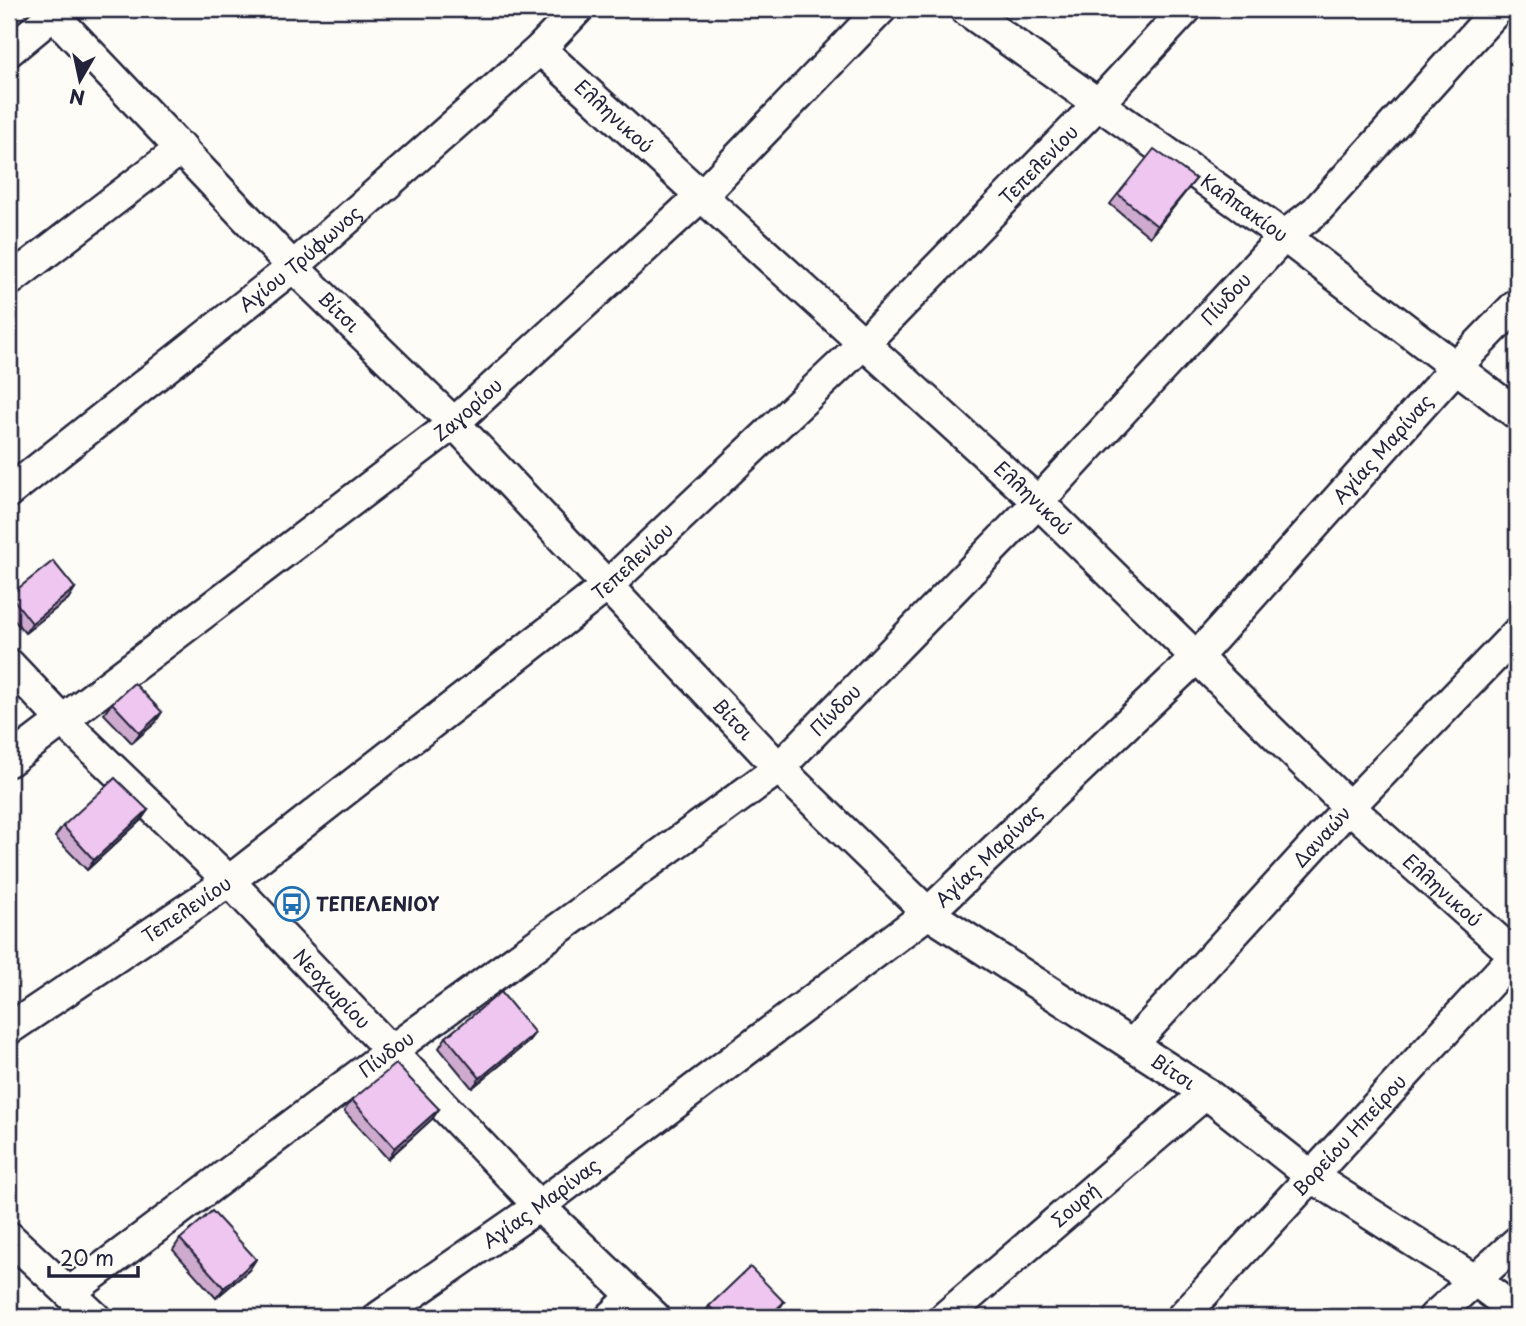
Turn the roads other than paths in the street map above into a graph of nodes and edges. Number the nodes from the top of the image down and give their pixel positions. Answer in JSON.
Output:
{"nodes":[{"id":1,"x":578,"y":9,"type":"edge"},
{"id":2,"x":881,"y":9,"type":"edge"},
{"id":3,"x":965,"y":9,"type":"edge"},
{"id":4,"x":1186,"y":9,"type":"edge"},
{"id":5,"x":1498,"y":9,"type":"edge"},
{"id":6,"x":54,"y":11,"type":"edge"},
{"id":7,"x":540,"y":49,"type":"junction"},
{"id":8,"x":9,"y":51,"type":"edge"},
{"id":9,"x":1098,"y":104,"type":"junction"},
{"id":10,"x":182,"y":148,"type":"junction"},
{"id":11,"x":702,"y":195,"type":"junction"},
{"id":12,"x":1284,"y":236,"type":"junction"},
{"id":13,"x":293,"y":267,"type":"junction"},
{"id":14,"x":9,"y":281,"type":"edge"},
{"id":15,"x":1517,"y":304,"type":"edge"},
{"id":16,"x":865,"y":342,"type":"junction"},
{"id":17,"x":1456,"y":367,"type":"junction"},
{"id":18,"x":1517,"y":414,"type":"edge"},
{"id":19,"x":454,"y":423,"type":"junction"},
{"id":20,"x":9,"y":492,"type":"edge"},
{"id":21,"x":1038,"y":502,"type":"junction"},
{"id":22,"x":607,"y":586,"type":"junction"},
{"id":23,"x":1517,"y":633,"type":"edge"},
{"id":24,"x":1195,"y":659,"type":"junction"},
{"id":25,"x":9,"y":664,"type":"edge"},
{"id":26,"x":64,"y":722,"type":"junction"},
{"id":27,"x":9,"y":761,"type":"edge"},
{"id":28,"x":779,"y":768,"type":"junction"},
{"id":29,"x":1349,"y":807,"type":"junction"},
{"id":30,"x":229,"y":881,"type":"junction"},
{"id":31,"x":928,"y":913,"type":"junction"},
{"id":32,"x":1516,"y":955,"type":"edge"},
{"id":33,"x":9,"y":1029,"type":"edge"},
{"id":34,"x":1132,"y":1045,"type":"junction"},
{"id":35,"x":392,"y":1050,"type":"junction"},
{"id":36,"x":1206,"y":1093,"type":"junction"},
{"id":37,"x":1311,"y":1176,"type":"junction"},
{"id":38,"x":539,"y":1206,"type":"junction"},
{"id":39,"x":9,"y":1237,"type":"edge"},
{"id":40,"x":1517,"y":1242,"type":"edge"},
{"id":41,"x":1476,"y":1281,"type":"junction"},
{"id":42,"x":634,"y":1296,"type":"junction"},
{"id":43,"x":82,"y":1309,"type":"edge"},
{"id":44,"x":1517,"y":1312,"type":"edge"},
{"id":45,"x":379,"y":1317,"type":"edge"},
{"id":46,"x":611,"y":1317,"type":"edge"},
{"id":47,"x":655,"y":1317,"type":"edge"},
{"id":48,"x":944,"y":1317,"type":"edge"},
{"id":49,"x":1182,"y":1317,"type":"edge"},
{"id":50,"x":1434,"y":1317,"type":"edge"}],
"edges":[{"from":1,"to":7,"type":"street","name":"Αγίου Τρύφωνος"},
{"from":2,"to":11,"type":"street","name":"Ζαγορίου"},
{"from":3,"to":9,"type":"street","name":"Καλπακίου"},
{"from":4,"to":9,"type":"street","name":"Τεπελενίου"},
{"from":5,"to":12,"type":"street","name":"Πίνδου"},
{"from":6,"to":8,"type":"street"},
{"from":6,"to":10,"type":"street","name":"Βίτσι"},
{"from":7,"to":11,"type":"street","name":"Ελληνικού"},
{"from":7,"to":13,"type":"street","name":"Αγίου Τρύφωνος"},
{"from":9,"to":12,"type":"street","name":"Καλπακίου"},
{"from":9,"to":16,"type":"street","name":"Τεπελενίου"},
{"from":10,"to":13,"type":"street","name":"Βίτσι"},
{"from":10,"to":14,"type":"street"},
{"from":11,"to":16,"type":"street","name":"Ελληνικού"},
{"from":11,"to":19,"type":"street","name":"Ζαγορίου"},
{"from":12,"to":17,"type":"street","name":"Καλπακίου"},
{"from":12,"to":21,"type":"street","name":"Πίνδου"},
{"from":13,"to":19,"type":"street","name":"Βίτσι"},
{"from":13,"to":20,"type":"street","name":"Αγίου Τρύφωνος"},
{"from":15,"to":17,"type":"street","name":"Αγίας Μαρίνας"},
{"from":16,"to":21,"type":"street","name":"Ελληνικού"},
{"from":16,"to":22,"type":"street","name":"Τεπελενίου"},
{"from":17,"to":18,"type":"street","name":"Καλπακίου"},
{"from":17,"to":24,"type":"street","name":"Αγίας Μαρίνας"},
{"from":19,"to":22,"type":"street","name":"Βίτσι"},
{"from":19,"to":26,"type":"street","name":"Ζαγορίου"},
{"from":21,"to":24,"type":"street","name":"Ελληνικού"},
{"from":21,"to":28,"type":"street","name":"Πίνδου"},
{"from":22,"to":28,"type":"street","name":"Βίτσι"},
{"from":22,"to":30,"type":"street","name":"Τεπελενίου"},
{"from":23,"to":29,"type":"street","name":"Δαναών"},
{"from":24,"to":29,"type":"street","name":"Ελληνικού"},
{"from":24,"to":31,"type":"street","name":"Αγίας Μαρίνας"},
{"from":25,"to":26,"type":"street","name":"Νεοχωρίου"},
{"from":26,"to":27,"type":"street","name":"Ζαγορίου"},
{"from":26,"to":30,"type":"street","name":"Νεοχωρίου"},
{"from":28,"to":31,"type":"street","name":"Βίτσι"},
{"from":28,"to":35,"type":"street","name":"Πίνδου"},
{"from":29,"to":32,"type":"street","name":"Ελληνικού"},
{"from":29,"to":34,"type":"street","name":"Δαναών"},
{"from":30,"to":33,"type":"street","name":"Τεπελενίου"},
{"from":30,"to":35,"type":"street","name":"Νεοχωρίου"},
{"from":31,"to":34,"type":"street","name":"Βίτσι"},
{"from":31,"to":38,"type":"street","name":"Αγίας Μαρίνας"},
{"from":32,"to":37,"type":"street","name":"Βορείου Ηπείρου"},
{"from":34,"to":36,"type":"street","name":"Βίτσι"},
{"from":35,"to":38,"type":"street","name":"Νεοχωρίου"},
{"from":35,"to":43,"type":"street","name":"Πίνδου"},
{"from":36,"to":37,"type":"street","name":"Βίτσι"},
{"from":36,"to":48,"type":"street","name":"Σουρή"},
{"from":37,"to":41,"type":"street","name":"Βίτσι"},
{"from":37,"to":49,"type":"street","name":"Βορείου Ηπείρου"},
{"from":38,"to":42,"type":"street","name":"Νεοχωρίου"},
{"from":38,"to":45,"type":"street","name":"Αγίας Μαρίνας"},
{"from":39,"to":43,"type":"street"},
{"from":40,"to":41,"type":"street"},
{"from":41,"to":44,"type":"street","name":"Βίτσι"},
{"from":41,"to":50,"type":"street"},
{"from":42,"to":46,"type":"street"},
{"from":42,"to":47,"type":"street","name":"Νεοχωρίου"}]}
